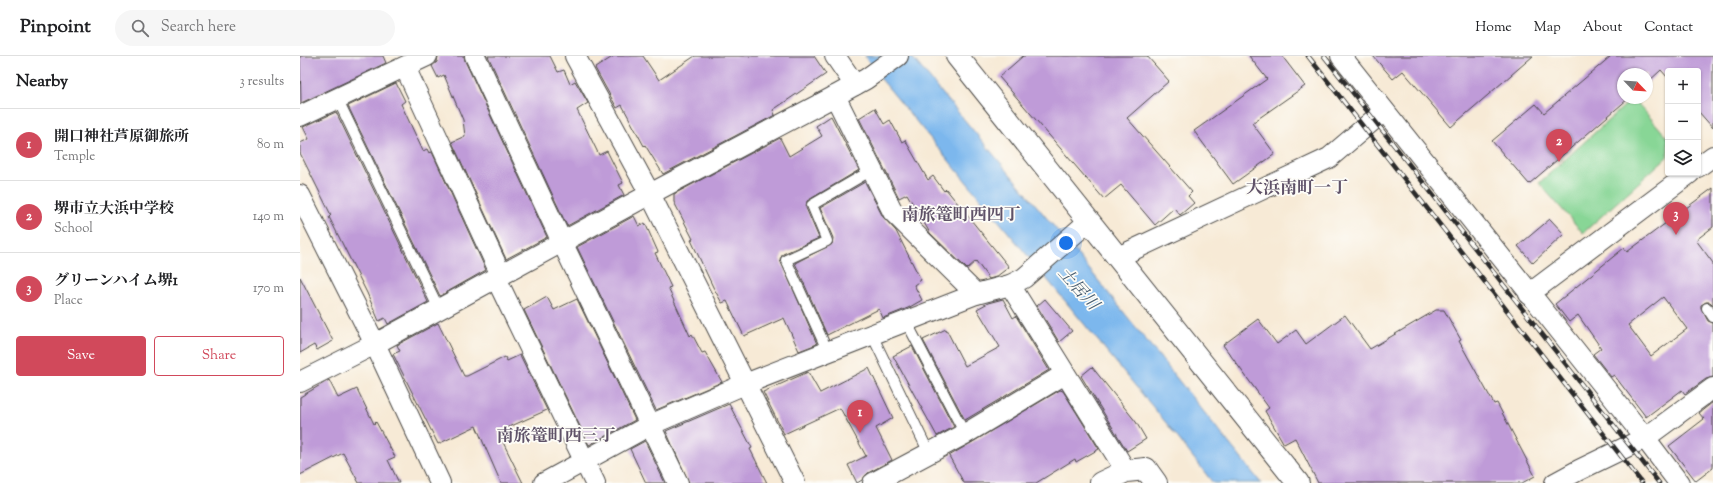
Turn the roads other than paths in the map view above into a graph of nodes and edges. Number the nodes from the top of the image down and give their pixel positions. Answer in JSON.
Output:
{"nodes":[{"id":1,"x":427,"y":56,"type":"edge"},
{"id":2,"x":475,"y":56,"type":"edge"},
{"id":3,"x":575,"y":56,"type":"edge"},
{"id":4,"x":835,"y":56,"type":"edge"},
{"id":5,"x":898,"y":56,"type":"edge"},
{"id":6,"x":957,"y":56,"type":"edge"},
{"id":7,"x":1341,"y":56,"type":"edge"},
{"id":8,"x":405,"y":67,"type":"junction"},
{"id":9,"x":860,"y":82,"type":"junction"},
{"id":10,"x":835,"y":96,"type":"junction"},
{"id":11,"x":337,"y":98,"type":"junction"},
{"id":12,"x":1384,"y":111,"type":"junction"},
{"id":13,"x":300,"y":116,"type":"edge"},
{"id":14,"x":1713,"y":156,"type":"edge"},
{"id":15,"x":1701,"y":165,"type":"edge"},
{"id":16,"x":872,"y":170,"type":"junction"},
{"id":17,"x":1686,"y":176,"type":"edge"},
{"id":18,"x":650,"y":194,"type":"junction"},
{"id":19,"x":300,"y":195,"type":"edge"},
{"id":20,"x":1083,"y":227,"type":"junction"},
{"id":21,"x":562,"y":242,"type":"junction"},
{"id":22,"x":1118,"y":257,"type":"junction"},
{"id":23,"x":498,"y":276,"type":"junction"},
{"id":24,"x":1017,"y":282,"type":"junction"},
{"id":25,"x":976,"y":294,"type":"junction"},
{"id":26,"x":1529,"y":294,"type":"junction"},
{"id":27,"x":439,"y":309,"type":"junction"},
{"id":28,"x":906,"y":322,"type":"junction"},
{"id":29,"x":872,"y":335,"type":"junction"},
{"id":30,"x":375,"y":344,"type":"junction"},
{"id":31,"x":828,"y":352,"type":"junction"},
{"id":32,"x":1065,"y":374,"type":"junction"},
{"id":33,"x":300,"y":382,"type":"edge"},
{"id":34,"x":745,"y":384,"type":"junction"},
{"id":35,"x":1713,"y":388,"type":"edge"},
{"id":36,"x":650,"y":425,"type":"junction"},
{"id":37,"x":965,"y":434,"type":"junction"},
{"id":38,"x":1645,"y":438,"type":"junction"},
{"id":39,"x":929,"y":453,"type":"junction"},
{"id":40,"x":584,"y":461,"type":"junction"},
{"id":41,"x":1126,"y":471,"type":"junction"},
{"id":42,"x":1563,"y":481,"type":"edge"},
{"id":43,"x":440,"y":483,"type":"edge"},
{"id":44,"x":544,"y":483,"type":"edge"},
{"id":45,"x":595,"y":483,"type":"edge"},
{"id":46,"x":678,"y":483,"type":"edge"},
{"id":47,"x":795,"y":483,"type":"edge"},
{"id":48,"x":873,"y":483,"type":"edge"},
{"id":49,"x":1101,"y":483,"type":"edge"},
{"id":50,"x":1156,"y":483,"type":"edge"},
{"id":51,"x":1298,"y":483,"type":"edge"},
{"id":52,"x":1679,"y":483,"type":"edge"}],
"edges":[{"from":1,"to":8,"type":"street"},
{"from":2,"to":21,"type":"street"},
{"from":3,"to":18,"type":"street"},
{"from":4,"to":9,"type":"street"},
{"from":5,"to":9,"type":"street"},
{"from":6,"to":20,"type":"street"},
{"from":7,"to":12,"type":"street"},
{"from":8,"to":11,"type":"street"},
{"from":8,"to":23,"type":"street"},
{"from":9,"to":10,"type":"street"},
{"from":10,"to":16,"type":"street"},
{"from":10,"to":18,"type":"street"},
{"from":11,"to":13,"type":"street"},
{"from":11,"to":27,"type":"lane"},
{"from":12,"to":22,"type":"street"},
{"from":12,"to":26,"type":"street"},
{"from":14,"to":15,"type":"street"},
{"from":16,"to":25,"type":"street"},
{"from":16,"to":31,"type":"lane"},
{"from":17,"to":26,"type":"street"},
{"from":18,"to":21,"type":"street"},
{"from":18,"to":34,"type":"street"},
{"from":19,"to":30,"type":"street"},
{"from":20,"to":22,"type":"street"},
{"from":20,"to":24,"type":"street"},
{"from":21,"to":23,"type":"street"},
{"from":21,"to":36,"type":"street"},
{"from":22,"to":51,"type":"street"},
{"from":23,"to":27,"type":"street"},
{"from":23,"to":40,"type":"street"},
{"from":24,"to":25,"type":"street"},
{"from":24,"to":32,"type":"street"},
{"from":25,"to":28,"type":"street"},
{"from":26,"to":38,"type":"street"},
{"from":27,"to":30,"type":"street"},
{"from":28,"to":29,"type":"street"},
{"from":28,"to":37,"type":"lane"},
{"from":29,"to":31,"type":"street"},
{"from":29,"to":39,"type":"lane"},
{"from":30,"to":33,"type":"street"},
{"from":30,"to":43,"type":"street"},
{"from":31,"to":34,"type":"street"},
{"from":32,"to":37,"type":"street"},
{"from":32,"to":41,"type":"street"},
{"from":34,"to":36,"type":"street"},
{"from":34,"to":47,"type":"street"},
{"from":35,"to":38,"type":"street"},
{"from":36,"to":40,"type":"street"},
{"from":36,"to":46,"type":"street"},
{"from":37,"to":39,"type":"street"},
{"from":38,"to":42,"type":"street"},
{"from":38,"to":52,"type":"street"},
{"from":39,"to":48,"type":"street"},
{"from":40,"to":44,"type":"street"},
{"from":40,"to":45,"type":"street"},
{"from":41,"to":49,"type":"street"},
{"from":41,"to":50,"type":"street"}]}
